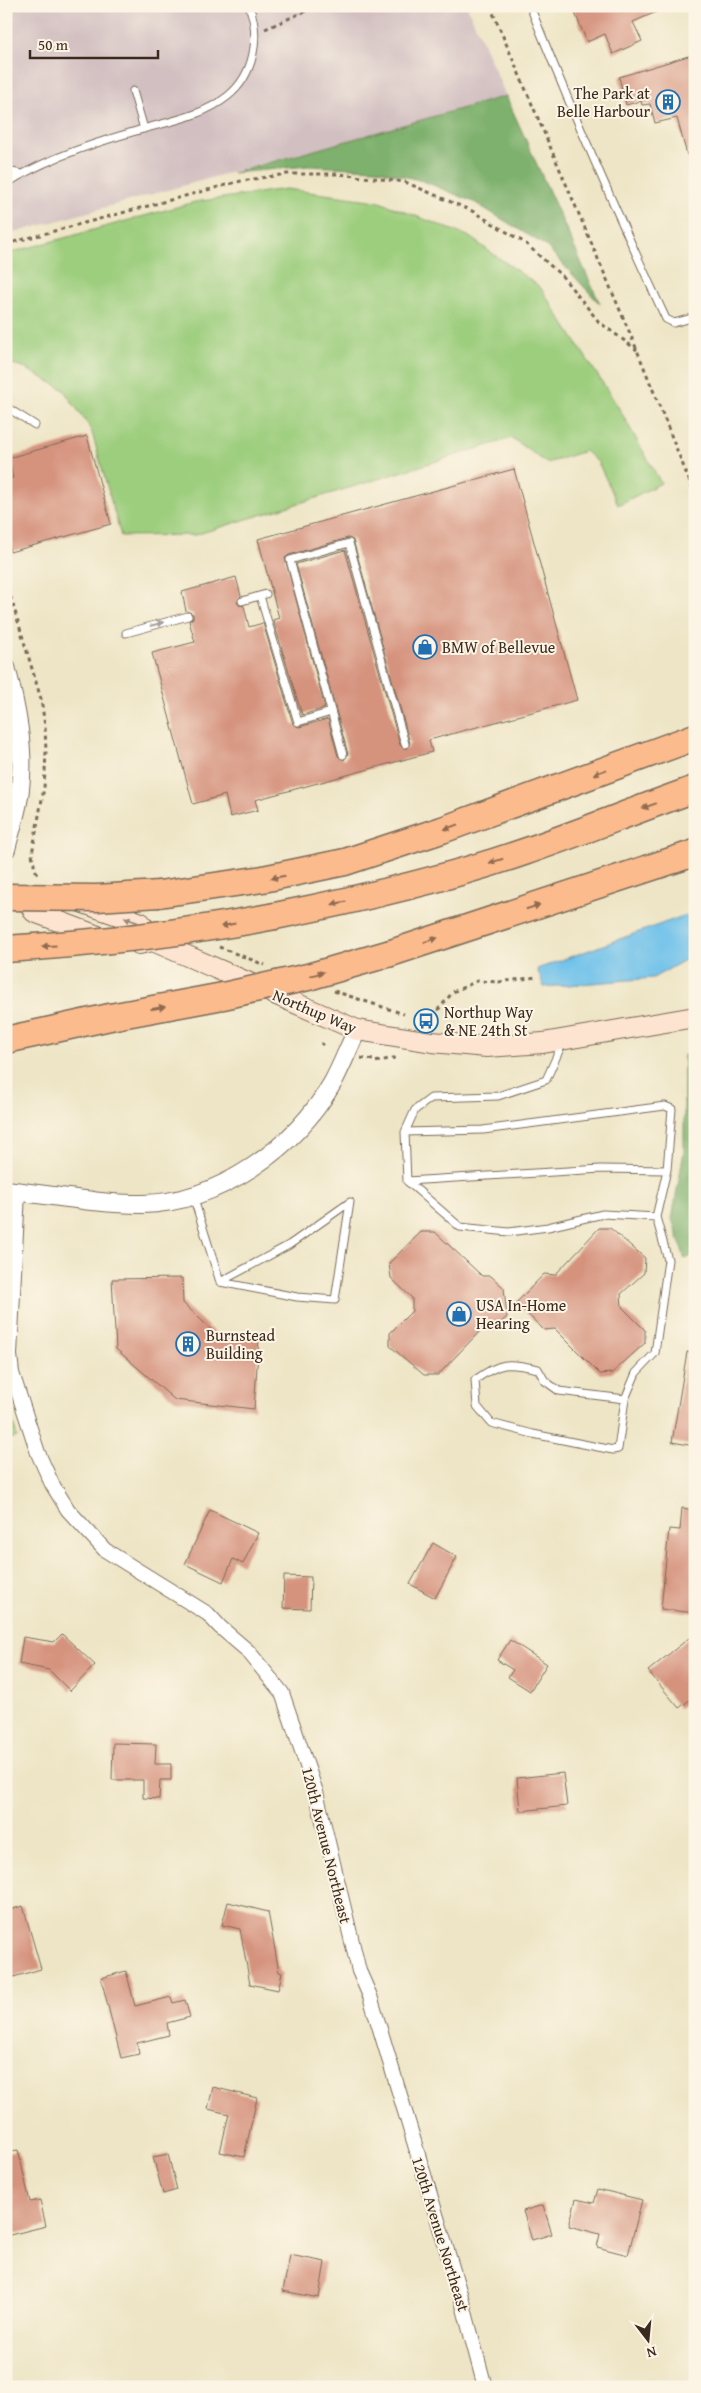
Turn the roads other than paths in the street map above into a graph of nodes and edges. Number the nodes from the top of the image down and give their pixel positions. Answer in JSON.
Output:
{"nodes":[{"id":1,"x":249,"y":6,"type":"edge"},
{"id":2,"x":530,"y":6,"type":"edge"},
{"id":3,"x":133,"y":91,"type":"dead end"},
{"id":4,"x":144,"y":129,"type":"junction"},
{"id":5,"x":695,"y":155,"type":"edge"},
{"id":6,"x":695,"y":167,"type":"edge"},
{"id":7,"x":6,"y":171,"type":"edge"},
{"id":8,"x":22,"y":174,"type":"junction"},
{"id":9,"x":6,"y":184,"type":"edge"},
{"id":10,"x":695,"y":317,"type":"edge"},
{"id":11,"x":6,"y":407,"type":"edge"},
{"id":12,"x":35,"y":425,"type":"dead end"},
{"id":13,"x":242,"y":601,"type":"dead end"},
{"id":14,"x":188,"y":616,"type":"dead end"},
{"id":15,"x":126,"y":633,"type":"dead end"},
{"id":16,"x":6,"y":667,"type":"edge"},
{"id":17,"x":331,"y":712,"type":"junction"},
{"id":18,"x":695,"y":737,"type":"edge"},
{"id":19,"x":405,"y":744,"type":"dead end"},
{"id":20,"x":343,"y":755,"type":"dead end"},
{"id":21,"x":695,"y":789,"type":"edge"},
{"id":22,"x":6,"y":849,"type":"edge"},
{"id":23,"x":695,"y":853,"type":"edge"},
{"id":24,"x":12,"y":893,"type":"edge"},
{"id":25,"x":153,"y":941,"type":"junction"},
{"id":26,"x":6,"y":950,"type":"edge"},
{"id":27,"x":110,"y":1017,"type":"junction"},
{"id":28,"x":695,"y":1017,"type":"edge"},
{"id":29,"x":6,"y":1024,"type":"edge"},
{"id":30,"x":357,"y":1030,"type":"junction"},
{"id":31,"x":564,"y":1039,"type":"junction"},
{"id":32,"x":6,"y":1040,"type":"edge"},
{"id":33,"x":405,"y":1132,"type":"junction"},
{"id":34,"x":667,"y":1170,"type":"junction"},
{"id":35,"x":407,"y":1181,"type":"junction"},
{"id":36,"x":12,"y":1190,"type":"edge"},
{"id":37,"x":193,"y":1195,"type":"junction"},
{"id":38,"x":656,"y":1217,"type":"junction"},
{"id":39,"x":220,"y":1282,"type":"junction"},
{"id":40,"x":8,"y":1357,"type":"edge"},
{"id":41,"x":624,"y":1399,"type":"junction"},
{"id":42,"x":484,"y":2387,"type":"edge"}],
"edges":[{"from":1,"to":4,"type":"lane"},
{"from":2,"to":10,"type":"lane"},
{"from":3,"to":4,"type":"lane"},
{"from":4,"to":8,"type":"lane"},
{"from":5,"to":6,"type":"lane"},
{"from":7,"to":8,"type":"lane"},
{"from":8,"to":9,"type":"lane"},
{"from":11,"to":12,"type":"lane"},
{"from":13,"to":17,"type":"lane"},
{"from":15,"to":14,"type":"lane","one_way":true},
{"from":16,"to":22,"type":"street"},
{"from":17,"to":19,"type":"lane"},
{"from":17,"to":20,"type":"lane"},
{"from":18,"to":24,"type":"highway","one_way":true,"bridge":true},
{"from":21,"to":26,"type":"highway","one_way":true,"bridge":true},
{"from":27,"to":23,"type":"highway","one_way":true,"bridge":true},
{"from":24,"to":25,"type":"main road"},
{"from":25,"to":24,"type":"main road","name":"Northup Way","one_way":true},
{"from":25,"to":30,"type":"main road","name":"Northup Way"},
{"from":27,"to":29,"type":"highway"},
{"from":27,"to":32,"type":"highway"},
{"from":28,"to":31,"type":"main road","name":"Northup Way"},
{"from":30,"to":31,"type":"main road","name":"Northup Way"},
{"from":30,"to":37,"type":"street"},
{"from":31,"to":33,"type":"lane"},
{"from":33,"to":34,"type":"lane"},
{"from":33,"to":35,"type":"lane"},
{"from":34,"to":35,"type":"lane"},
{"from":34,"to":38,"type":"lane"},
{"from":35,"to":38,"type":"lane"},
{"from":36,"to":37,"type":"street"},
{"from":36,"to":40,"type":"street","name":"120th Avenue Northeast"},
{"from":37,"to":39,"type":"lane"},
{"from":38,"to":41,"type":"lane"},
{"from":39,"to":39,"type":"lane"},
{"from":40,"to":42,"type":"street","name":"120th Avenue Northeast"},
{"from":41,"to":41,"type":"lane"}]}
